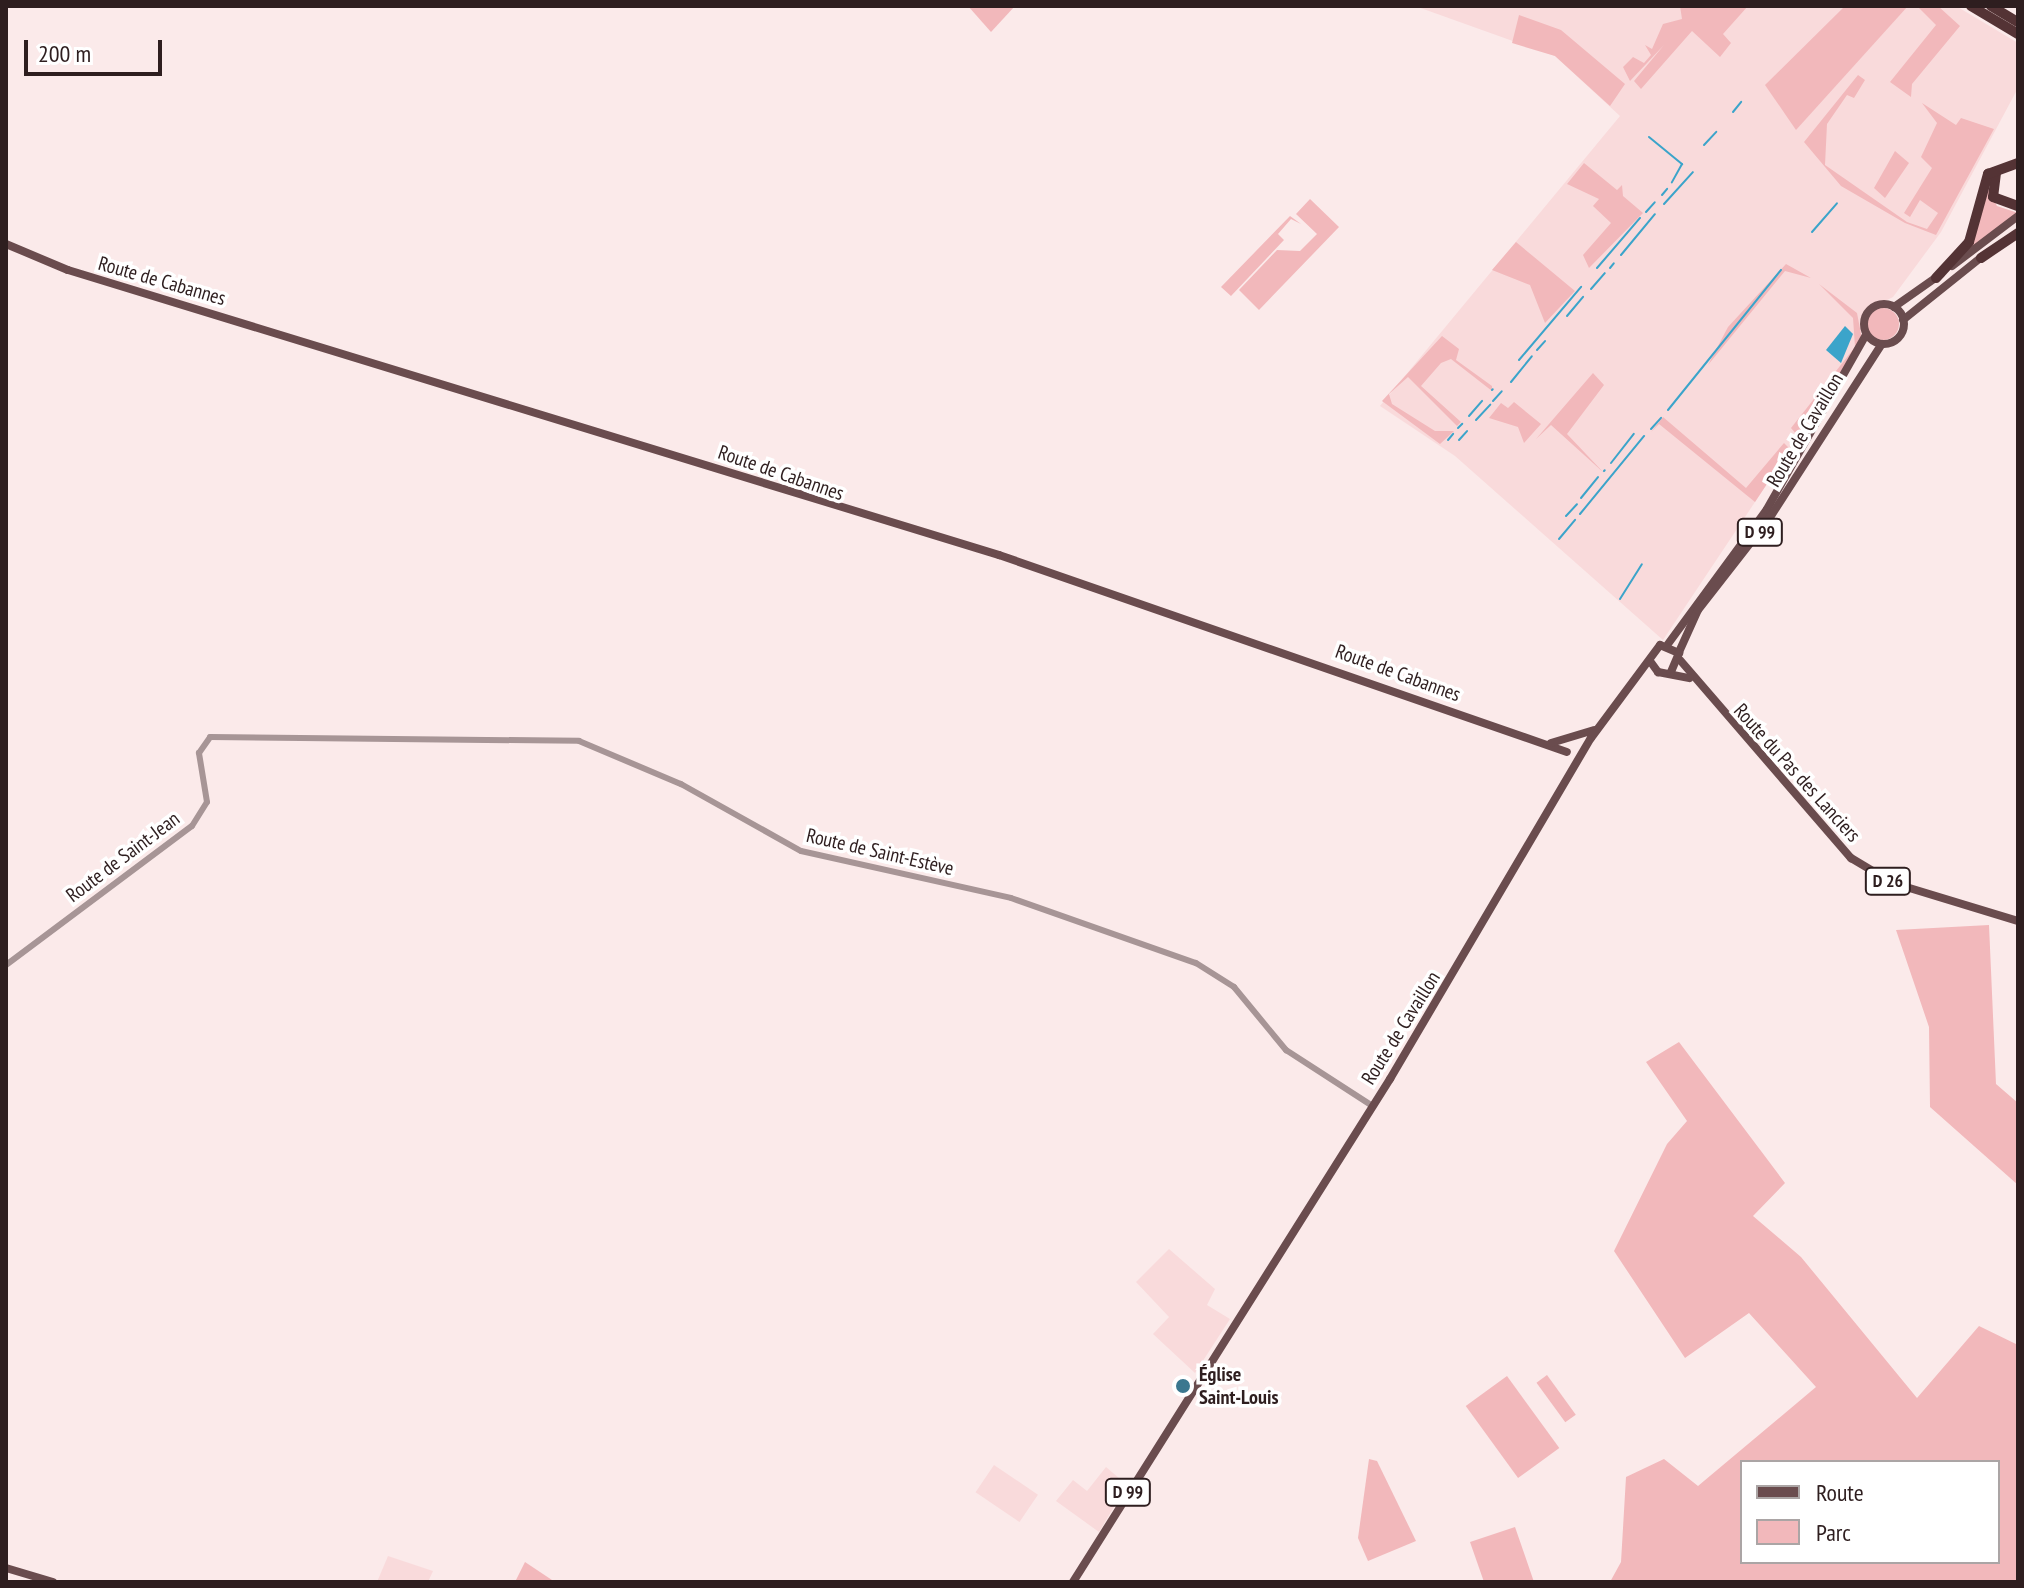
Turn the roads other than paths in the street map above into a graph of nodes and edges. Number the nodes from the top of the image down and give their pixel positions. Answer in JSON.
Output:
{"nodes":[{"id":1,"x":1971,"y":6,"type":"edge"},
{"id":2,"x":1991,"y":6,"type":"edge"},
{"id":3,"x":2018,"y":22,"type":"edge"},
{"id":4,"x":2018,"y":34,"type":"edge"},
{"id":5,"x":2018,"y":165,"type":"edge"},
{"id":6,"x":2018,"y":206,"type":"edge"},
{"id":7,"x":2018,"y":216,"type":"edge"},
{"id":8,"x":2018,"y":231,"type":"edge"},
{"id":9,"x":6,"y":244,"type":"edge"},
{"id":10,"x":1981,"y":258,"type":"joint"},
{"id":11,"x":1936,"y":278,"type":"junction"},
{"id":12,"x":1894,"y":307,"type":"junction"},
{"id":13,"x":1903,"y":320,"type":"junction"},
{"id":14,"x":1866,"y":335,"type":"junction"},
{"id":15,"x":1881,"y":345,"type":"junction"},
{"id":16,"x":1668,"y":644,"type":"junction"},
{"id":17,"x":1680,"y":656,"type":"junction"},
{"id":18,"x":1650,"y":661,"type":"junction"},
{"id":19,"x":1656,"y":670,"type":"junction"},
{"id":20,"x":1671,"y":672,"type":"junction"},
{"id":21,"x":1638,"y":680,"type":"junction"},
{"id":22,"x":1695,"y":682,"type":"junction"},
{"id":23,"x":1601,"y":725,"type":"junction"},
{"id":24,"x":1579,"y":737,"type":"junction"},
{"id":25,"x":1568,"y":741,"type":"junction"},
{"id":26,"x":1543,"y":743,"type":"junction"},
{"id":27,"x":1587,"y":744,"type":"junction"},
{"id":28,"x":200,"y":746,"type":"joint"},
{"id":29,"x":1568,"y":754,"type":"junction"},
{"id":30,"x":1581,"y":757,"type":"junction"},
{"id":31,"x":1569,"y":775,"type":"junction"},
{"id":32,"x":2018,"y":921,"type":"edge"},
{"id":33,"x":6,"y":965,"type":"edge"},
{"id":34,"x":1371,"y":1105,"type":"junction"},
{"id":35,"x":6,"y":1568,"type":"edge"},
{"id":36,"x":53,"y":1582,"type":"edge"},
{"id":37,"x":1073,"y":1582,"type":"edge"}],
"edges":[{"from":1,"to":4,"type":"highway"},
{"from":2,"to":3,"type":"highway"},
{"from":5,"to":6,"type":"highway"},
{"from":5,"to":11,"type":"highway"},
{"from":7,"to":11,"type":"main road"},
{"from":8,"to":10,"type":"highway"},
{"from":9,"to":26,"type":"main road","name":"Route de Cabannes"},
{"from":10,"to":13,"type":"main road"},
{"from":11,"to":12,"type":"main road"},
{"from":12,"to":13,"type":"main road"},
{"from":12,"to":14,"type":"main road"},
{"from":13,"to":15,"type":"main road"},
{"from":14,"to":15,"type":"main road"},
{"from":14,"to":16,"type":"main road","name":"Route de Cavaillon","number":"D 99"},
{"from":15,"to":17,"type":"main road","name":"Route de Cavaillon","number":"D 99"},
{"from":16,"to":17,"type":"main road"},
{"from":16,"to":18,"type":"main road"},
{"from":17,"to":20,"type":"main road"},
{"from":17,"to":22,"type":"main road","name":"Route du Pas des Lanciers","number":"D 26"},
{"from":18,"to":19,"type":"main road"},
{"from":18,"to":21,"type":"main road"},
{"from":19,"to":20,"type":"main road"},
{"from":19,"to":21,"type":"main road"},
{"from":20,"to":22,"type":"main road","name":"Route du Pas des Lanciers","number":"D 26"},
{"from":21,"to":23,"type":"main road"},
{"from":22,"to":32,"type":"main road","name":"Route du Pas des Lanciers","number":"D 26"},
{"from":23,"to":24,"type":"main road"},
{"from":23,"to":27,"type":"main road"},
{"from":24,"to":25,"type":"main road","name":"Route de Cabannes"},
{"from":24,"to":27,"type":"main road"},
{"from":25,"to":26,"type":"main road","name":"Route de Cabannes"},
{"from":25,"to":29,"type":"main road"},
{"from":26,"to":29,"type":"main road","name":"Route de Cabannes"},
{"from":27,"to":30,"type":"main road","name":"Route de Cavaillon"},
{"from":28,"to":33,"type":"street","name":"Route de Saint-Jean"},
{"from":28,"to":34,"type":"street","name":"Route de Saint-Estève"},
{"from":29,"to":30,"type":"main road","name":"Route de Cabannes"},
{"from":29,"to":31,"type":"main road"},
{"from":30,"to":31,"type":"main road","name":"Route de Cavaillon","number":"D 99"},
{"from":31,"to":34,"type":"main road","name":"Route de Cavaillon","number":"D 99"},
{"from":34,"to":37,"type":"main road","name":"Route de Cavaillon","number":"D 99"},
{"from":35,"to":36,"type":"main road"}]}
